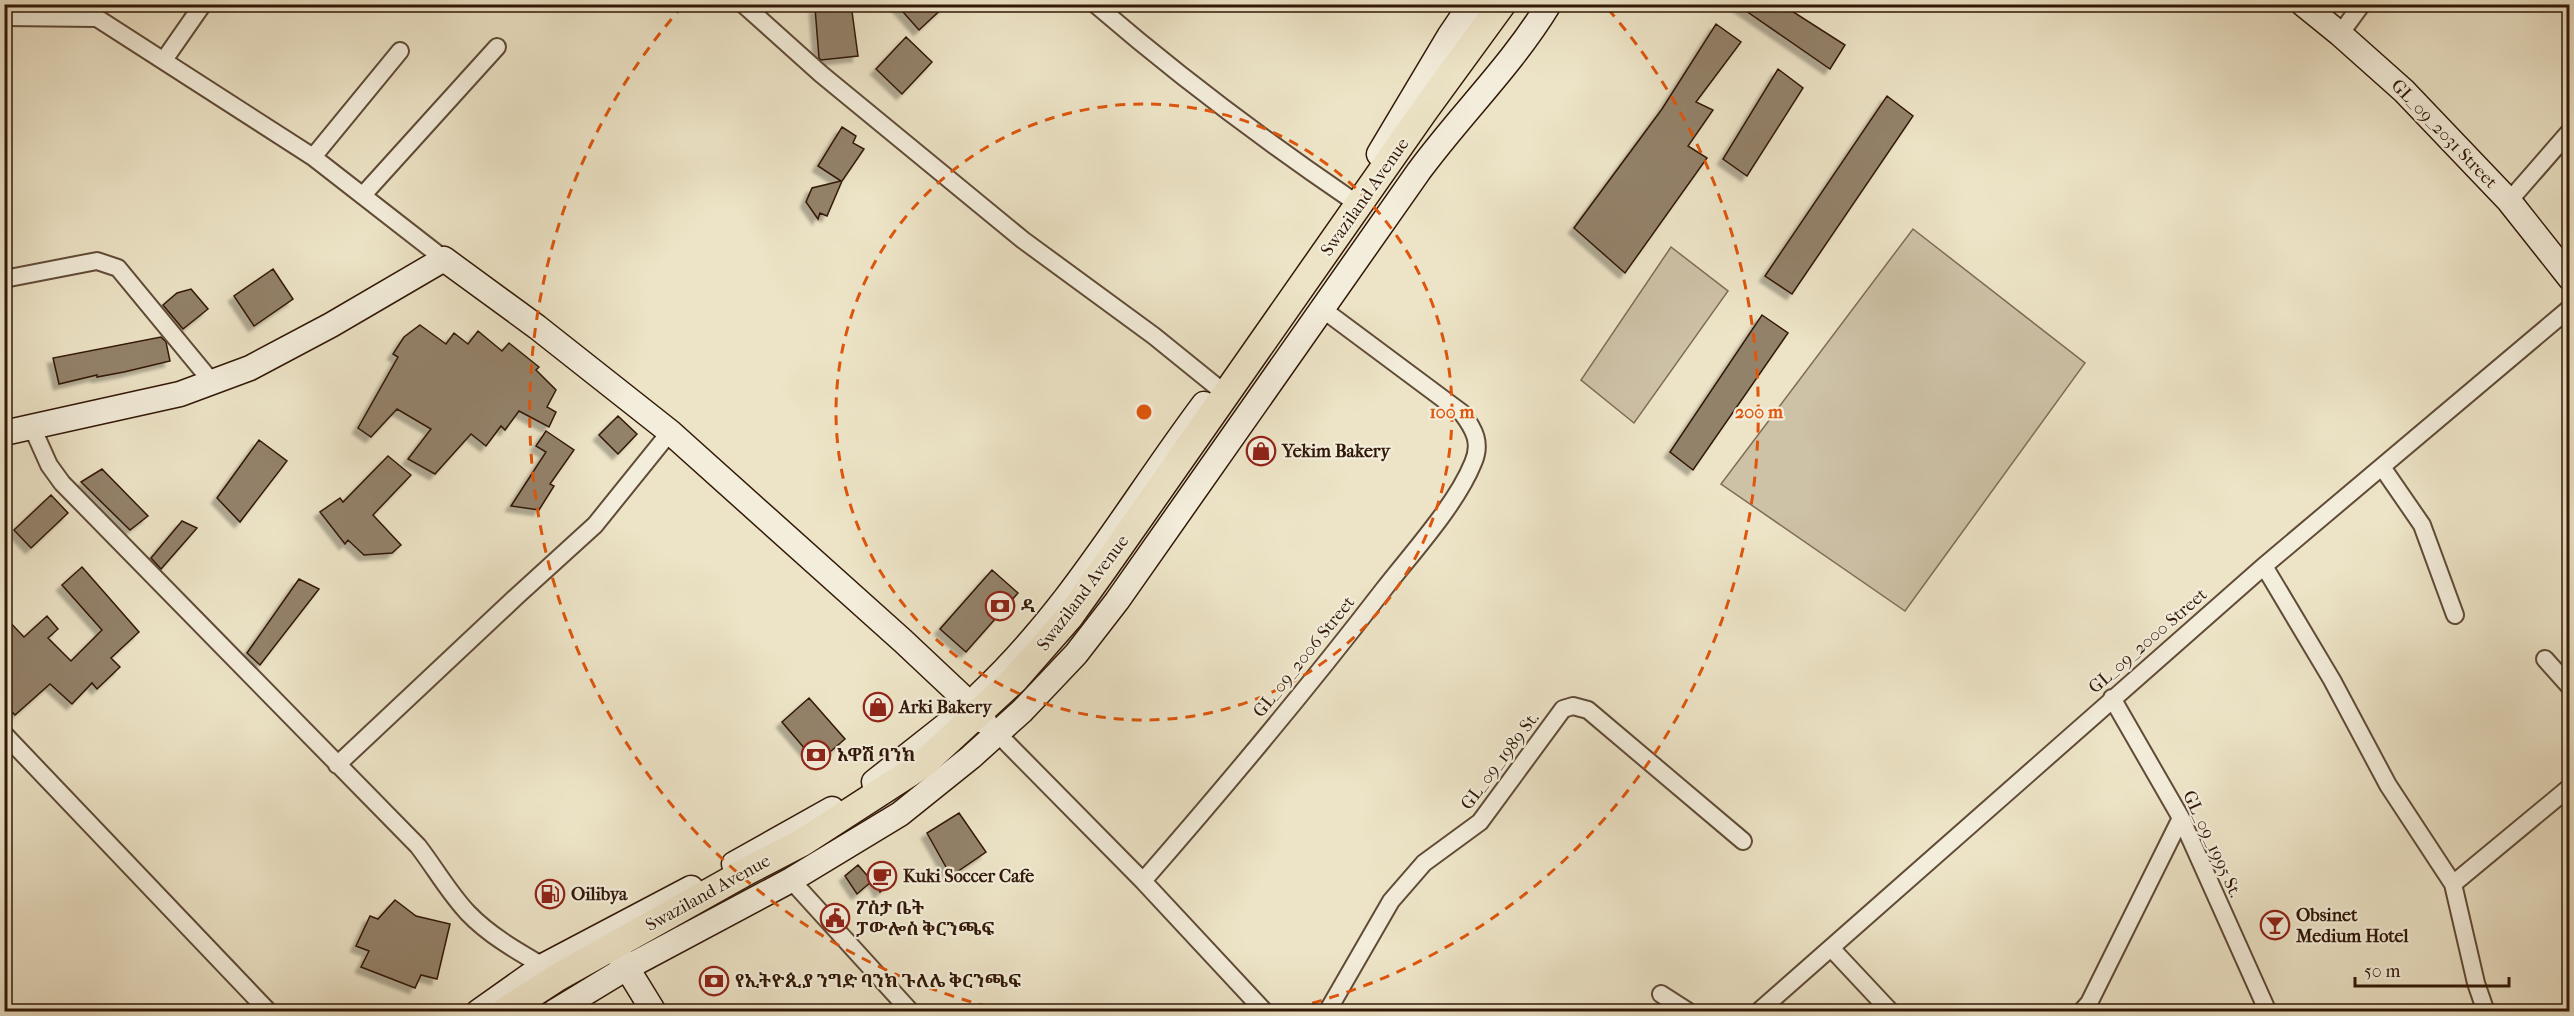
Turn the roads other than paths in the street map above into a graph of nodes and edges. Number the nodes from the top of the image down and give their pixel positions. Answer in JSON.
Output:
{"nodes":[{"id":1,"x":203,"y":4,"type":"edge"},
{"id":2,"x":743,"y":4,"type":"edge"},
{"id":3,"x":1095,"y":4,"type":"edge"},
{"id":4,"x":1471,"y":4,"type":"edge"},
{"id":5,"x":1502,"y":4,"type":"edge"},
{"id":6,"x":1514,"y":4,"type":"edge"},
{"id":7,"x":1548,"y":4,"type":"edge"},
{"id":8,"x":2303,"y":4,"type":"edge"},
{"id":9,"x":2362,"y":4,"type":"edge"},
{"id":10,"x":92,"y":11,"type":"edge"},
{"id":11,"x":4,"y":17,"type":"edge"},
{"id":12,"x":2340,"y":34,"type":"junction"},
{"id":13,"x":497,"y":47,"type":"dead end"},
{"id":14,"x":400,"y":51,"type":"dead end"},
{"id":15,"x":164,"y":60,"type":"junction"},
{"id":16,"x":2570,"y":131,"type":"edge"},
{"id":17,"x":313,"y":157,"type":"junction"},
{"id":18,"x":363,"y":195,"type":"junction"},
{"id":19,"x":1349,"y":198,"type":"junction"},
{"id":20,"x":2509,"y":201,"type":"junction"},
{"id":21,"x":444,"y":259,"type":"junction"},
{"id":22,"x":2570,"y":278,"type":"edge"},
{"id":23,"x":4,"y":279,"type":"edge"},
{"id":24,"x":1321,"y":308,"type":"junction"},
{"id":25,"x":2570,"y":308,"type":"edge"},
{"id":26,"x":212,"y":382,"type":"junction"},
{"id":27,"x":1217,"y":387,"type":"junction"},
{"id":28,"x":32,"y":427,"type":"junction"},
{"id":29,"x":670,"y":432,"type":"junction"},
{"id":30,"x":4,"y":433,"type":"edge"},
{"id":31,"x":2382,"y":467,"type":"junction"},
{"id":32,"x":2264,"y":566,"type":"junction"},
{"id":33,"x":2455,"y":615,"type":"dead end"},
{"id":34,"x":2545,"y":659,"type":"dead end"},
{"id":35,"x":2570,"y":687,"type":"edge"},
{"id":36,"x":2112,"y":698,"type":"junction"},
{"id":37,"x":983,"y":719,"type":"junction"},
{"id":38,"x":4,"y":734,"type":"edge"},
{"id":39,"x":337,"y":765,"type":"junction"},
{"id":40,"x":2570,"y":787,"type":"edge"},
{"id":41,"x":2181,"y":818,"type":"junction"},
{"id":42,"x":1743,"y":841,"type":"dead end"},
{"id":43,"x":791,"y":880,"type":"junction"},
{"id":44,"x":1143,"y":881,"type":"junction"},
{"id":45,"x":2453,"y":884,"type":"junction"},
{"id":46,"x":1831,"y":948,"type":"junction"},
{"id":47,"x":617,"y":951,"type":"junction"},
{"id":48,"x":543,"y":966,"type":"junction"},
{"id":49,"x":1662,"y":994,"type":"dead end"},
{"id":50,"x":270,"y":1011,"type":"edge"},
{"id":51,"x":478,"y":1011,"type":"edge"},
{"id":52,"x":504,"y":1011,"type":"edge"},
{"id":53,"x":528,"y":1011,"type":"edge"},
{"id":54,"x":554,"y":1011,"type":"edge"},
{"id":55,"x":654,"y":1011,"type":"edge"},
{"id":56,"x":911,"y":1011,"type":"edge"},
{"id":57,"x":1265,"y":1011,"type":"edge"},
{"id":58,"x":1327,"y":1011,"type":"edge"},
{"id":59,"x":1689,"y":1011,"type":"edge"},
{"id":60,"x":1758,"y":1011,"type":"edge"},
{"id":61,"x":1891,"y":1011,"type":"edge"},
{"id":62,"x":2081,"y":1011,"type":"edge"},
{"id":63,"x":2268,"y":1011,"type":"edge"},
{"id":64,"x":2486,"y":1011,"type":"edge"}],
"edges":[{"from":1,"to":15,"type":"street"},
{"from":2,"to":27,"type":"street"},
{"from":3,"to":19,"type":"street"},
{"from":4,"to":19,"type":"main road"},
{"from":5,"to":37,"type":"main road","name":"Swaziland Avenue"},
{"from":6,"to":37,"type":"main road","name":"Swaziland Avenue"},
{"from":7,"to":24,"type":"main road"},
{"from":8,"to":12,"type":"main road","name":"GL_09_2031 Street"},
{"from":9,"to":12,"type":"street"},
{"from":10,"to":11,"type":"street"},
{"from":10,"to":15,"type":"street"},
{"from":12,"to":20,"type":"main road","name":"GL_09_2031 Street"},
{"from":13,"to":18,"type":"street"},
{"from":14,"to":17,"type":"street"},
{"from":15,"to":17,"type":"street"},
{"from":16,"to":20,"type":"street"},
{"from":17,"to":18,"type":"street"},
{"from":18,"to":21,"type":"street"},
{"from":19,"to":27,"type":"main road"},
{"from":20,"to":22,"type":"main road","name":"GL_09_2031 Street"},
{"from":21,"to":26,"type":"main road"},
{"from":21,"to":29,"type":"main road"},
{"from":23,"to":26,"type":"street"},
{"from":24,"to":37,"type":"main road"},
{"from":24,"to":44,"type":"street","name":"GL_09_2006 Street"},
{"from":25,"to":31,"type":"street","name":"GL_09_2000 Street"},
{"from":26,"to":28,"type":"main road"},
{"from":27,"to":37,"type":"main road"},
{"from":28,"to":30,"type":"main road"},
{"from":28,"to":39,"type":"street"},
{"from":29,"to":37,"type":"main road"},
{"from":29,"to":39,"type":"street"},
{"from":31,"to":32,"type":"street","name":"GL_09_2000 Street"},
{"from":31,"to":33,"type":"street"},
{"from":32,"to":36,"type":"street","name":"GL_09_2000 Street"},
{"from":32,"to":45,"type":"street"},
{"from":34,"to":35,"type":"street"},
{"from":36,"to":41,"type":"street","name":"GL_09_1995 St."},
{"from":36,"to":46,"type":"street","name":"GL_09_2000 Street"},
{"from":37,"to":43,"type":"main road"},
{"from":37,"to":44,"type":"street"},
{"from":37,"to":47,"type":"main road","name":"Swaziland Avenue"},
{"from":38,"to":50,"type":"street"},
{"from":39,"to":48,"type":"street"},
{"from":40,"to":45,"type":"street"},
{"from":41,"to":62,"type":"street"},
{"from":41,"to":63,"type":"street","name":"GL_09_1995 St."},
{"from":42,"to":58,"type":"street","name":"GL_09_1989 St."},
{"from":43,"to":47,"type":"main road"},
{"from":43,"to":56,"type":"street"},
{"from":44,"to":57,"type":"street"},
{"from":45,"to":64,"type":"street"},
{"from":46,"to":60,"type":"street","name":"GL_09_2000 Street"},
{"from":46,"to":61,"type":"street"},
{"from":47,"to":48,"type":"main road"},
{"from":47,"to":52,"type":"main road","name":"Swaziland Avenue"},
{"from":47,"to":53,"type":"main road","name":"Swaziland Avenue"},
{"from":47,"to":54,"type":"main road"},
{"from":47,"to":55,"type":"main road"},
{"from":48,"to":51,"type":"main road"},
{"from":49,"to":59,"type":"street"}]}
